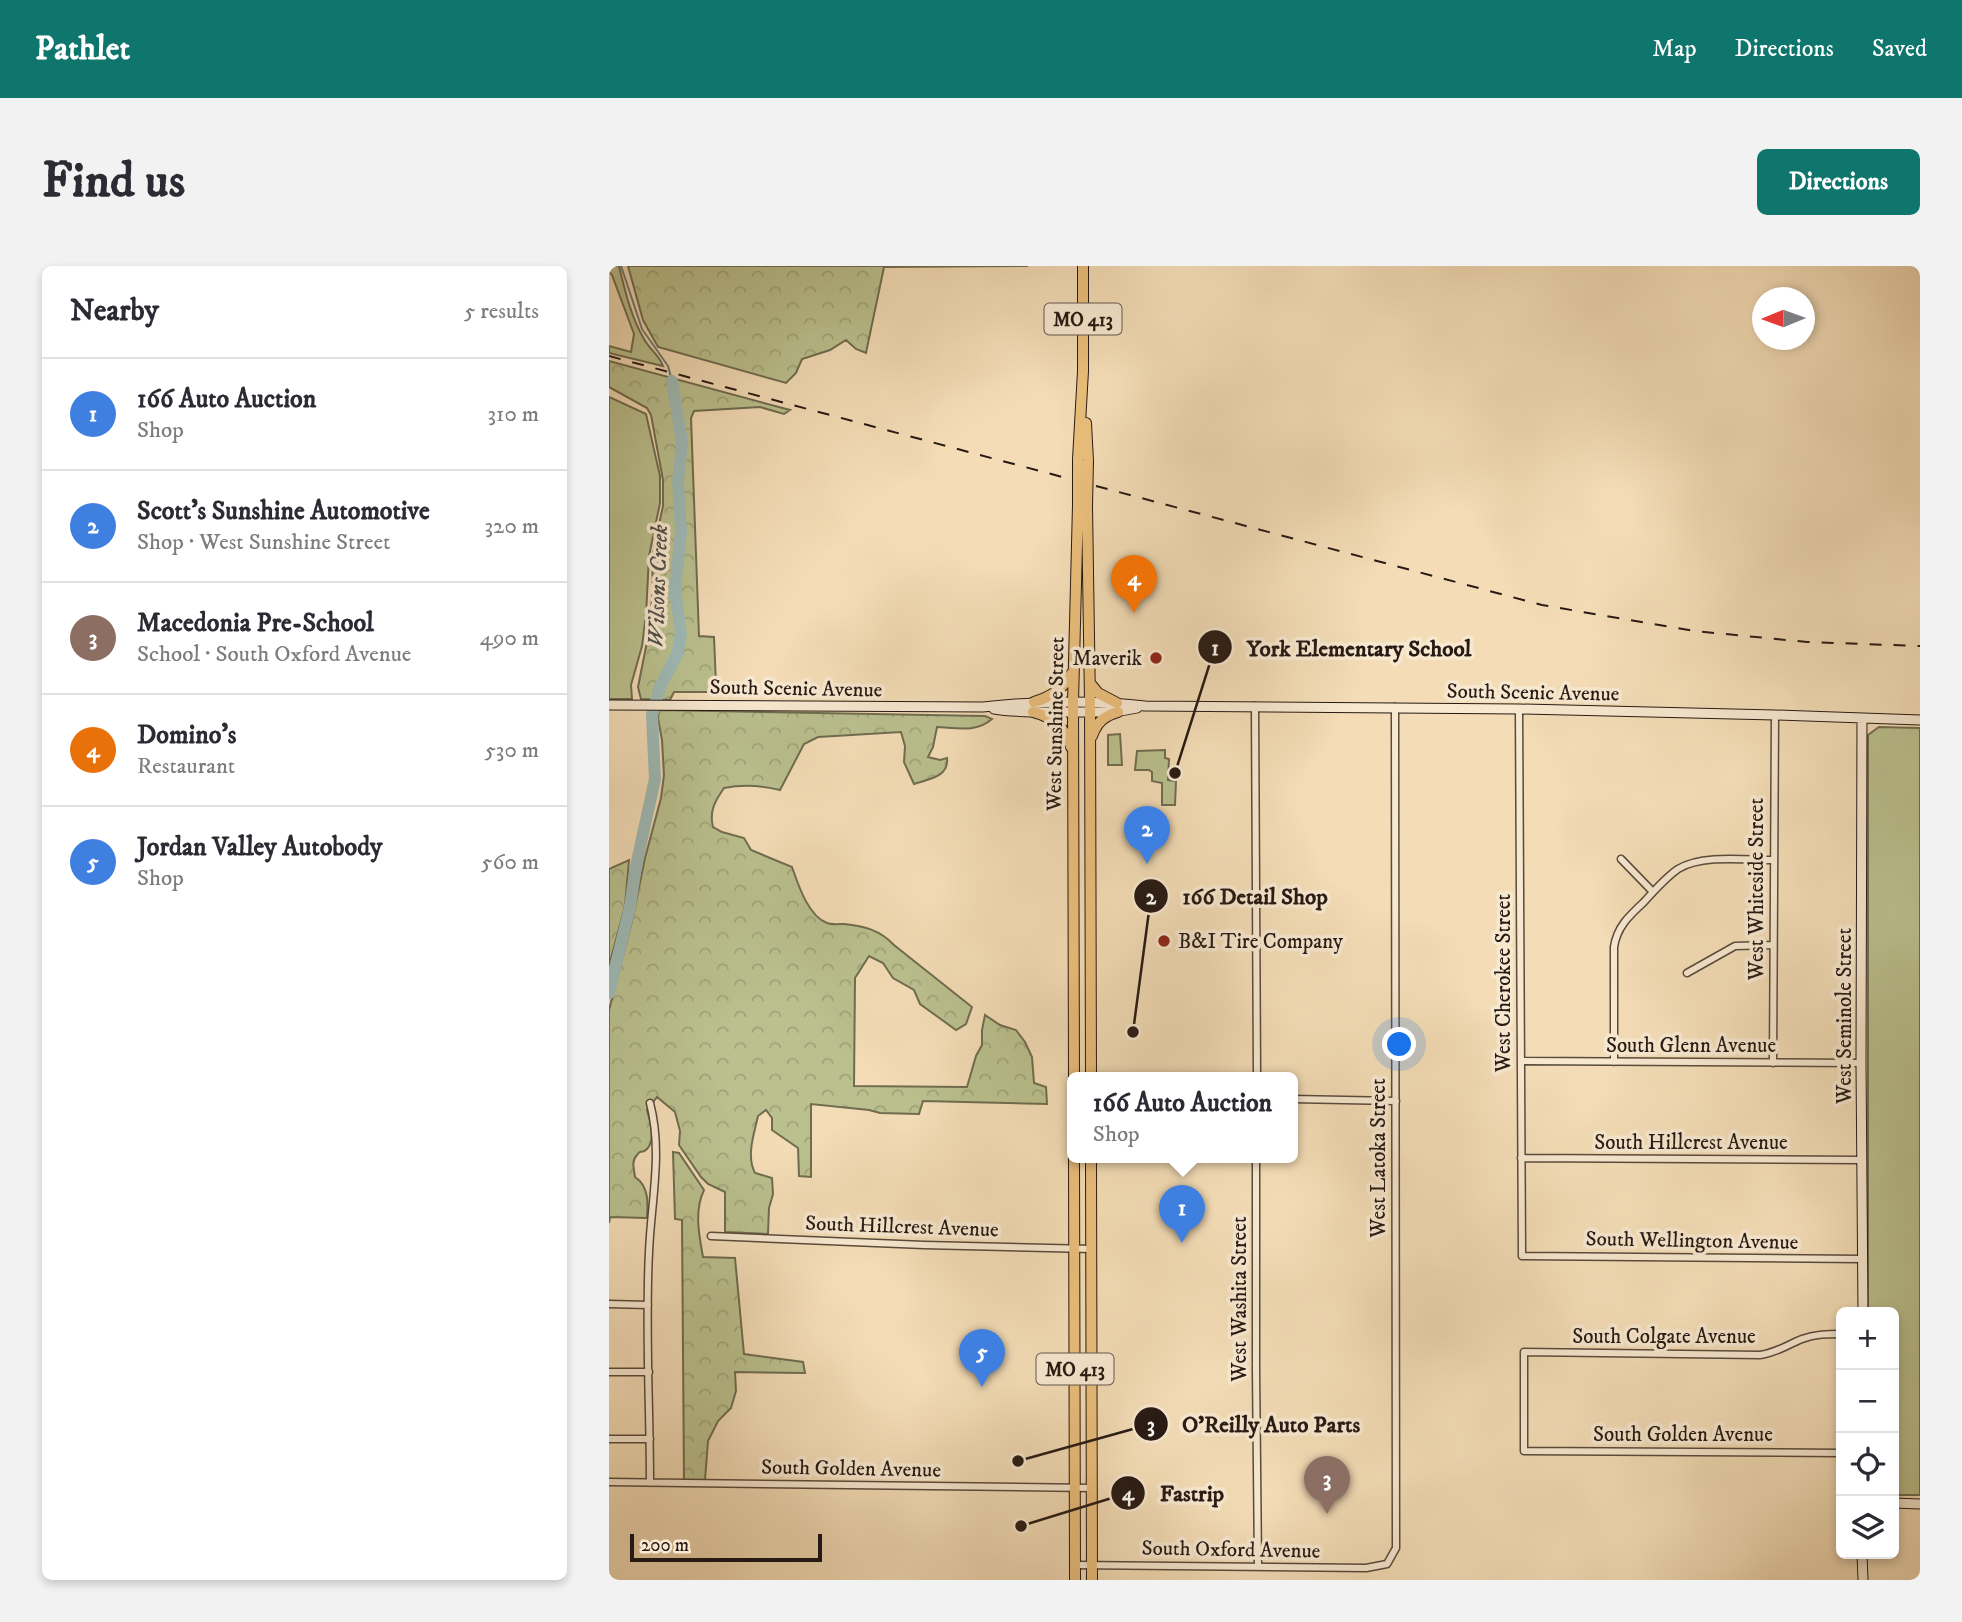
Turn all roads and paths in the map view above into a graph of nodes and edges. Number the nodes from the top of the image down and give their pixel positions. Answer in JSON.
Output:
{"nodes":[{"id":1,"x":1083,"y":266,"type":"edge"},
{"id":2,"x":1083,"y":505,"type":"junction"},
{"id":3,"x":1074,"y":669,"type":"junction"},
{"id":4,"x":1089,"y":677,"type":"junction"},
{"id":5,"x":609,"y":705,"type":"edge"},
{"id":6,"x":1255,"y":706,"type":"junction"},
{"id":7,"x":1033,"y":707,"type":"junction"},
{"id":8,"x":1073,"y":707,"type":"junction"},
{"id":9,"x":1090,"y":707,"type":"junction"},
{"id":10,"x":1118,"y":707,"type":"junction"},
{"id":11,"x":1395,"y":707,"type":"junction"},
{"id":12,"x":1519,"y":709,"type":"junction"},
{"id":13,"x":1775,"y":715,"type":"junction"},
{"id":14,"x":1862,"y":719,"type":"junction"},
{"id":15,"x":1920,"y":720,"type":"edge"},
{"id":16,"x":1090,"y":744,"type":"junction"},
{"id":17,"x":1073,"y":754,"type":"junction"},
{"id":18,"x":1621,"y":859,"type":"dead end"},
{"id":19,"x":1774,"y":860,"type":"junction"},
{"id":20,"x":1653,"y":892,"type":"junction"},
{"id":21,"x":1773,"y":945,"type":"junction"},
{"id":22,"x":1687,"y":973,"type":"dead end"},
{"id":23,"x":1521,"y":1061,"type":"junction"},
{"id":24,"x":1614,"y":1062,"type":"junction"},
{"id":25,"x":1773,"y":1063,"type":"junction"},
{"id":26,"x":1861,"y":1063,"type":"junction"},
{"id":27,"x":1074,"y":1072,"type":"edge"},
{"id":28,"x":1091,"y":1072,"type":"edge"},
{"id":29,"x":1257,"y":1072,"type":"edge"},
{"id":30,"x":1298,"y":1099,"type":"edge"},
{"id":31,"x":1396,"y":1101,"type":"junction"},
{"id":32,"x":650,"y":1102,"type":"dead end"},
{"id":33,"x":1521,"y":1158,"type":"junction"},
{"id":34,"x":1861,"y":1160,"type":"junction"},
{"id":35,"x":1074,"y":1163,"type":"edge"},
{"id":36,"x":1091,"y":1163,"type":"edge"},
{"id":37,"x":1257,"y":1163,"type":"edge"},
{"id":38,"x":711,"y":1236,"type":"dead end"},
{"id":39,"x":1075,"y":1248,"type":"junction"},
{"id":40,"x":1092,"y":1249,"type":"junction"},
{"id":41,"x":1522,"y":1256,"type":"joint"},
{"id":42,"x":1862,"y":1259,"type":"junction"},
{"id":43,"x":609,"y":1304,"type":"edge"},
{"id":44,"x":648,"y":1305,"type":"junction"},
{"id":45,"x":1863,"y":1307,"type":"edge"},
{"id":46,"x":1836,"y":1334,"type":"edge"},
{"id":47,"x":609,"y":1372,"type":"edge"},
{"id":48,"x":649,"y":1373,"type":"junction"},
{"id":49,"x":609,"y":1438,"type":"edge"},
{"id":50,"x":650,"y":1439,"type":"junction"},
{"id":51,"x":1524,"y":1451,"type":"joint"},
{"id":52,"x":1836,"y":1453,"type":"edge"},
{"id":53,"x":609,"y":1482,"type":"edge"},
{"id":54,"x":650,"y":1483,"type":"junction"},
{"id":55,"x":1075,"y":1488,"type":"junction"},
{"id":56,"x":1092,"y":1488,"type":"junction"},
{"id":57,"x":1899,"y":1503,"type":"edge"},
{"id":58,"x":1920,"y":1504,"type":"edge"},
{"id":59,"x":1862,"y":1559,"type":"edge"},
{"id":60,"x":1387,"y":1564,"type":"joint"},
{"id":61,"x":1075,"y":1565,"type":"junction"},
{"id":62,"x":1092,"y":1565,"type":"junction"},
{"id":63,"x":1258,"y":1566,"type":"junction"},
{"id":64,"x":1075,"y":1580,"type":"edge"},
{"id":65,"x":1092,"y":1580,"type":"edge"},
{"id":66,"x":1863,"y":1580,"type":"edge"}],
"edges":[{"from":1,"to":2,"type":"main road","name":"West Sunshine Street","number":"MO 413","bridge":true},
{"from":2,"to":3,"type":"main road","name":"West Sunshine Street","number":"MO 413"},
{"from":2,"to":4,"type":"main road","name":"West Sunshine Street","number":"MO 413"},
{"from":3,"to":7,"type":"main road"},
{"from":3,"to":8,"type":"main road","name":"West Sunshine Street","number":"MO 413"},
{"from":4,"to":9,"type":"main road","name":"West Sunshine Street","number":"MO 413"},
{"from":4,"to":10,"type":"main road"},
{"from":5,"to":7,"type":"main road","name":"South Scenic Avenue"},
{"from":6,"to":10,"type":"main road","name":"South Scenic Avenue"},
{"from":6,"to":11,"type":"main road","name":"South Scenic Avenue"},
{"from":6,"to":29,"type":"street"},
{"from":7,"to":8,"type":"main road","name":"South Scenic Avenue"},
{"from":7,"to":17,"type":"main road"},
{"from":8,"to":9,"type":"main road","name":"South Scenic Avenue"},
{"from":8,"to":17,"type":"main road","name":"West Sunshine Street","number":"MO 413"},
{"from":9,"to":10,"type":"main road","name":"South Scenic Avenue"},
{"from":9,"to":16,"type":"main road","name":"West Sunshine Street","number":"MO 413"},
{"from":10,"to":16,"type":"main road"},
{"from":11,"to":12,"type":"main road","name":"South Scenic Avenue"},
{"from":11,"to":31,"type":"street","name":"West Latoka Street"},
{"from":12,"to":13,"type":"main road","name":"South Scenic Avenue"},
{"from":12,"to":23,"type":"street","name":"West Cherokee Street"},
{"from":13,"to":14,"type":"main road","name":"South Scenic Avenue"},
{"from":13,"to":19,"type":"street","name":"West Whiteside Street"},
{"from":14,"to":15,"type":"main road","name":"South Scenic Avenue"},
{"from":14,"to":26,"type":"main road","name":"West Seminole Street"},
{"from":16,"to":28,"type":"main road","name":"West Sunshine Street","number":"MO 413"},
{"from":17,"to":27,"type":"main road","name":"West Sunshine Street","number":"MO 413"},
{"from":18,"to":20,"type":"street"},
{"from":19,"to":20,"type":"street"},
{"from":19,"to":21,"type":"street","name":"West Whiteside Street"},
{"from":20,"to":24,"type":"street"},
{"from":21,"to":22,"type":"street"},
{"from":21,"to":25,"type":"street","name":"West Whiteside Street"},
{"from":23,"to":24,"type":"street","name":"South Glenn Avenue"},
{"from":23,"to":33,"type":"street","name":"West Cherokee Street"},
{"from":24,"to":25,"type":"street","name":"South Glenn Avenue"},
{"from":25,"to":26,"type":"street","name":"South Glenn Avenue"},
{"from":26,"to":34,"type":"main road","name":"West Seminole Street"},
{"from":30,"to":31,"type":"street"},
{"from":31,"to":60,"type":"street","name":"West Latoka Street"},
{"from":32,"to":44,"type":"street"},
{"from":33,"to":34,"type":"street","name":"South Hillcrest Avenue"},
{"from":33,"to":41,"type":"street","name":"West Cherokee Street"},
{"from":34,"to":42,"type":"main road","name":"West Seminole Street"},
{"from":35,"to":39,"type":"main road","number":"MO 413"},
{"from":36,"to":40,"type":"main road","number":"MO 413"},
{"from":37,"to":63,"type":"street","name":"West Washita Street"},
{"from":38,"to":39,"type":"street","name":"South Hillcrest Avenue"},
{"from":39,"to":40,"type":"street","name":"South Hillcrest Avenue"},
{"from":39,"to":55,"type":"main road","number":"MO 413"},
{"from":40,"to":56,"type":"main road","number":"MO 413"},
{"from":41,"to":42,"type":"street","name":"South Wellington Avenue"},
{"from":42,"to":45,"type":"main road","name":"West Seminole Street"},
{"from":43,"to":44,"type":"street"},
{"from":44,"to":48,"type":"street"},
{"from":46,"to":51,"type":"street","name":"South Colgate Avenue"},
{"from":47,"to":48,"type":"street"},
{"from":48,"to":50,"type":"street"},
{"from":49,"to":50,"type":"street"},
{"from":50,"to":54,"type":"street"},
{"from":51,"to":52,"type":"street","name":"South Golden Avenue"},
{"from":53,"to":54,"type":"street","name":"South Golden Avenue"},
{"from":54,"to":55,"type":"street","name":"South Golden Avenue"},
{"from":55,"to":56,"type":"street","name":"South Golden Avenue"},
{"from":55,"to":61,"type":"main road","number":"MO 413"},
{"from":56,"to":62,"type":"main road","number":"MO 413"},
{"from":57,"to":58,"type":"main road"},
{"from":59,"to":66,"type":"main road"},
{"from":60,"to":63,"type":"street","name":"South Oxford Avenue"},
{"from":61,"to":62,"type":"street","name":"South Oxford Avenue"},
{"from":61,"to":64,"type":"main road","number":"MO 413"},
{"from":62,"to":63,"type":"street","name":"South Oxford Avenue"},
{"from":62,"to":65,"type":"main road","number":"MO 413"}]}
